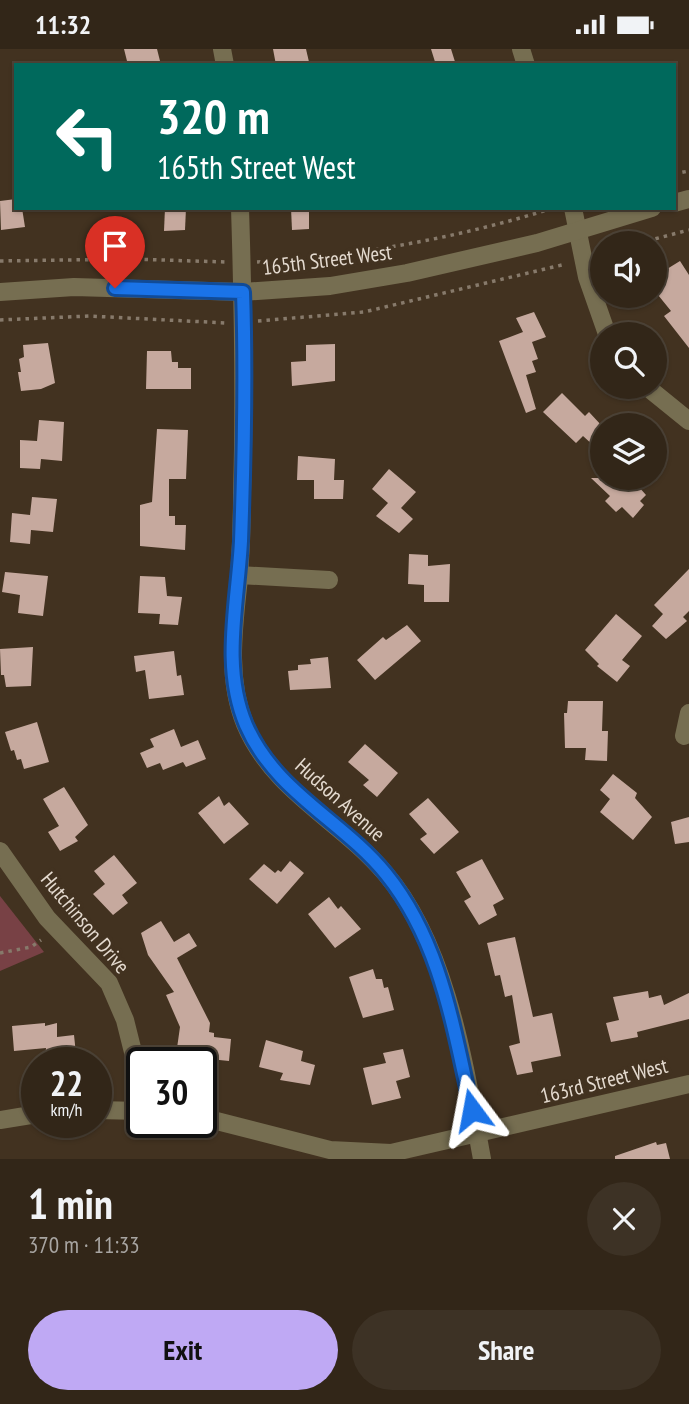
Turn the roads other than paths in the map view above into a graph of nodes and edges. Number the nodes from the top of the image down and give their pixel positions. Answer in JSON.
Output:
{"nodes":[{"id":1,"x":240,"y":210,"type":"edge"},
{"id":2,"x":573,"y":210,"type":"edge"},
{"id":3,"x":646,"y":210,"type":"edge"},
{"id":4,"x":577,"y":232,"type":"junction"},
{"id":5,"x":0,"y":292,"type":"edge"},
{"id":6,"x":243,"y":292,"type":"junction"},
{"id":7,"x":601,"y":322,"type":"edge"},
{"id":8,"x":662,"y":399,"type":"edge"},
{"id":9,"x":689,"y":421,"type":"edge"},
{"id":10,"x":239,"y":575,"type":"junction"},
{"id":11,"x":330,"y":580,"type":"dead end"},
{"id":12,"x":689,"y":713,"type":"edge"},
{"id":13,"x":684,"y":736,"type":"dead end"},
{"id":14,"x":0,"y":851,"type":"edge"},
{"id":15,"x":132,"y":1047,"type":"edge"},
{"id":16,"x":689,"y":1084,"type":"edge"},
{"id":17,"x":21,"y":1116,"type":"edge"},
{"id":18,"x":0,"y":1119,"type":"edge"},
{"id":19,"x":217,"y":1121,"type":"edge"},
{"id":20,"x":478,"y":1135,"type":"junction"},
{"id":21,"x":482,"y":1159,"type":"edge"}],
"edges":[{"from":1,"to":6,"type":"street","name":"Hudson Avenue"},
{"from":2,"to":4,"type":"street"},
{"from":3,"to":4,"type":"street","name":"165th Street West"},
{"from":4,"to":6,"type":"street","name":"165th Street West"},
{"from":4,"to":7,"type":"street"},
{"from":5,"to":6,"type":"street","name":"165th Street West"},
{"from":6,"to":10,"type":"street","name":"Hudson Avenue"},
{"from":8,"to":9,"type":"street"},
{"from":10,"to":11,"type":"street"},
{"from":10,"to":20,"type":"street","name":"Hudson Avenue"},
{"from":12,"to":13,"type":"street"},
{"from":14,"to":15,"type":"street","name":"Hutchinson Drive"},
{"from":16,"to":20,"type":"street","name":"163rd Street West"},
{"from":17,"to":18,"type":"street"},
{"from":19,"to":20,"type":"street","name":"163rd Street West"},
{"from":20,"to":21,"type":"street","name":"Hudson Avenue"}]}
